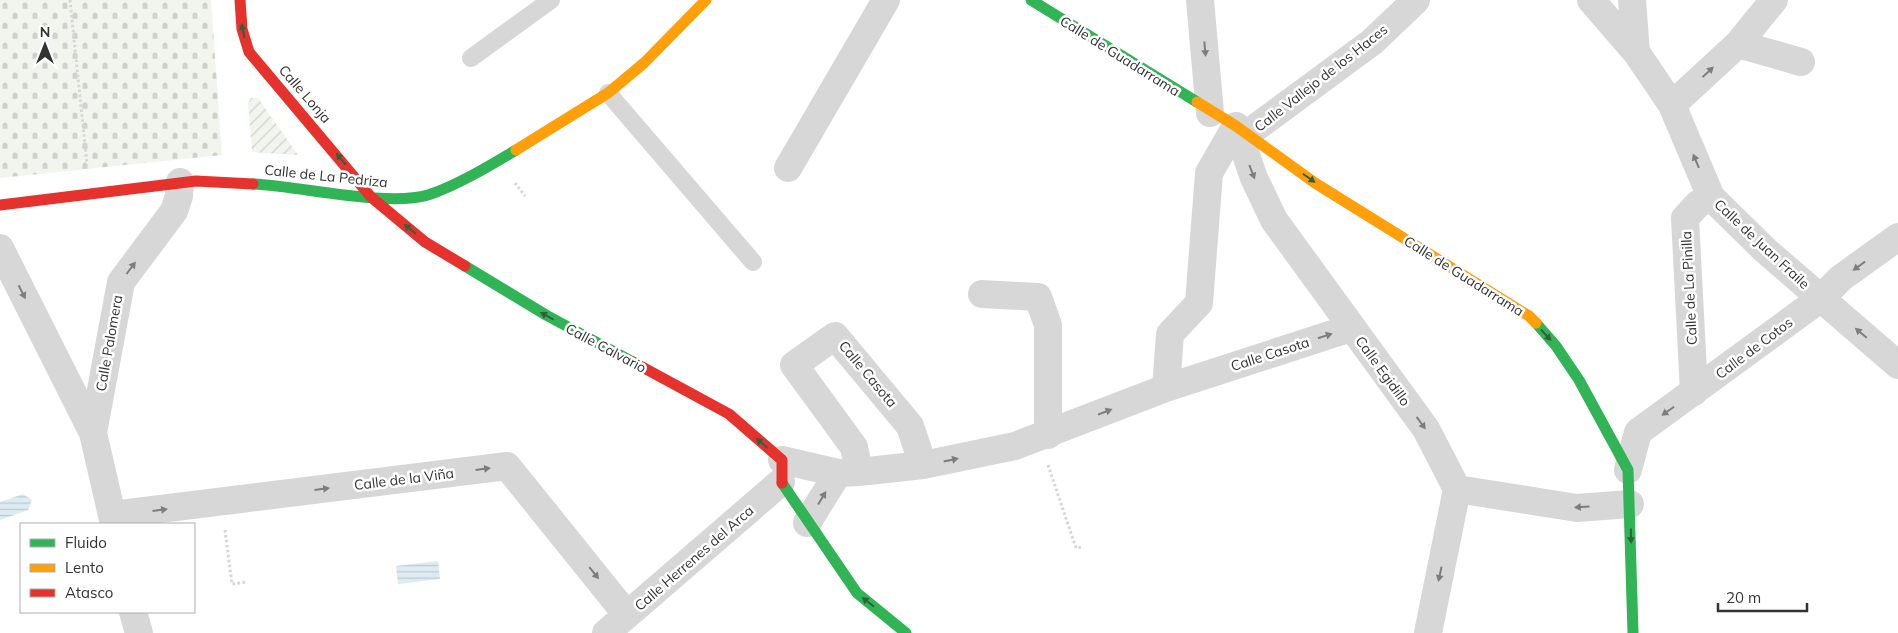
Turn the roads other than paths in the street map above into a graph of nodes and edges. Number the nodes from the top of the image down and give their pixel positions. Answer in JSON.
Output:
{"nodes":[{"id":1,"x":240,"y":0,"type":"edge"},
{"id":2,"x":551,"y":0,"type":"edge"},
{"id":3,"x":886,"y":0,"type":"edge"},
{"id":4,"x":1030,"y":0,"type":"edge"},
{"id":5,"x":1200,"y":0,"type":"edge"},
{"id":6,"x":1416,"y":0,"type":"edge"},
{"id":7,"x":1591,"y":0,"type":"edge"},
{"id":8,"x":1632,"y":0,"type":"edge"},
{"id":9,"x":1774,"y":0,"type":"edge"},
{"id":10,"x":701,"y":1,"type":"edge"},
{"id":11,"x":1738,"y":44,"type":"junction"},
{"id":12,"x":1636,"y":52,"type":"junction"},
{"id":13,"x":471,"y":58,"type":"dead end"},
{"id":14,"x":1801,"y":62,"type":"dead end"},
{"id":15,"x":608,"y":93,"type":"junction"},
{"id":16,"x":1672,"y":105,"type":"junction"},
{"id":17,"x":1210,"y":113,"type":"junction"},
{"id":18,"x":1242,"y":130,"type":"junction"},
{"id":19,"x":788,"y":168,"type":"dead end"},
{"id":20,"x":180,"y":182,"type":"junction"},
{"id":21,"x":1711,"y":197,"type":"junction"},
{"id":22,"x":370,"y":198,"type":"junction"},
{"id":23,"x":0,"y":206,"type":"edge"},
{"id":24,"x":1898,"y":237,"type":"edge"},
{"id":25,"x":0,"y":248,"type":"edge"},
{"id":26,"x":753,"y":262,"type":"dead end"},
{"id":27,"x":982,"y":294,"type":"dead end"},
{"id":28,"x":1820,"y":298,"type":"junction"},
{"id":29,"x":1351,"y":328,"type":"junction"},
{"id":30,"x":1898,"y":365,"type":"edge"},
{"id":31,"x":1166,"y":388,"type":"junction"},
{"id":32,"x":1694,"y":392,"type":"junction"},
{"id":33,"x":93,"y":433,"type":"junction"},
{"id":34,"x":1044,"y":436,"type":"junction"},
{"id":35,"x":923,"y":465,"type":"junction"},
{"id":36,"x":1628,"y":470,"type":"junction"},
{"id":37,"x":782,"y":471,"type":"junction"},
{"id":38,"x":848,"y":473,"type":"junction"},
{"id":39,"x":1457,"y":489,"type":"junction"},
{"id":40,"x":1630,"y":504,"type":"junction"},
{"id":41,"x":113,"y":520,"type":"edge"},
{"id":42,"x":807,"y":523,"type":"junction"},
{"id":43,"x":133,"y":613,"type":"edge"},
{"id":44,"x":627,"y":615,"type":"junction"},
{"id":45,"x":899,"y":631,"type":"edge"},
{"id":46,"x":139,"y":633,"type":"edge"},
{"id":47,"x":606,"y":633,"type":"edge"},
{"id":48,"x":1428,"y":633,"type":"edge"},
{"id":49,"x":1633,"y":633,"type":"edge"}],
"edges":[{"from":22,"to":1,"type":"street","name":"Calle Lonja","one_way":true},
{"from":2,"to":13,"type":"lane"},
{"from":3,"to":19,"type":"street"},
{"from":4,"to":17,"type":"street","name":"Calle de Guadarrama"},
{"from":5,"to":17,"type":"street","one_way":true},
{"from":6,"to":18,"type":"street","name":"Calle Vallejo de los Haces"},
{"from":7,"to":12,"type":"street","name":"Calle de Juan Fraile"},
{"from":8,"to":12,"type":"street"},
{"from":9,"to":11,"type":"street"},
{"from":10,"to":15,"type":"street","name":"Calle de La Pedriza"},
{"from":11,"to":14,"type":"street"},
{"from":16,"to":11,"type":"street","one_way":true},
{"from":12,"to":16,"type":"street","name":"Calle de Juan Fraile"},
{"from":15,"to":22,"type":"street","name":"Calle de La Pedriza"},
{"from":15,"to":26,"type":"lane"},
{"from":21,"to":16,"type":"street","name":"Calle de Juan Fraile","one_way":true},
{"from":17,"to":18,"type":"street","name":"Calle de Guadarrama"},
{"from":18,"to":29,"type":"street","name":"Calle Egidillo","one_way":true},
{"from":18,"to":31,"type":"street"},
{"from":18,"to":36,"type":"street","name":"Calle de Guadarrama","one_way":true},
{"from":20,"to":22,"type":"street","name":"Calle de La Pedriza"},
{"from":20,"to":23,"type":"street","name":"Calle de La Pedriza"},
{"from":33,"to":20,"type":"street","name":"Calle Palomera","one_way":true},
{"from":21,"to":28,"type":"street","name":"Calle de Juan Fraile"},
{"from":21,"to":32,"type":"street","name":"Calle de La Pinilla"},
{"from":37,"to":22,"type":"street","name":"Calle Calvario","one_way":true},
{"from":24,"to":28,"type":"street","name":"Calle de Cotos","one_way":true},
{"from":25,"to":33,"type":"street","name":"Calle Palomera","one_way":true},
{"from":27,"to":34,"type":"street"},
{"from":30,"to":28,"type":"street","name":"Calle de Juan Fraile","one_way":true},
{"from":28,"to":32,"type":"street","name":"Calle de Cotos"},
{"from":31,"to":29,"type":"street","name":"Calle Casota","one_way":true},
{"from":29,"to":39,"type":"street","name":"Calle Egidillo","one_way":true},
{"from":34,"to":31,"type":"street","name":"Calle Casota","one_way":true},
{"from":32,"to":36,"type":"street","name":"Calle de Cotos","one_way":true},
{"from":33,"to":41,"type":"street","name":"Calle Palomera"},
{"from":35,"to":34,"type":"street","name":"Calle Casota","one_way":true},
{"from":35,"to":38,"type":"street","name":"Calle Casota"},
{"from":35,"to":38,"type":"street","name":"Calle Casota"},
{"from":36,"to":40,"type":"street","name":"Calle de Guadarrama"},
{"from":37,"to":38,"type":"street","name":"Calle Casota"},
{"from":37,"to":42,"type":"street","name":"Calle Calvario"},
{"from":37,"to":44,"type":"street","name":"Calle Herrenes del Arca"},
{"from":42,"to":38,"type":"street","one_way":true},
{"from":40,"to":39,"type":"street","one_way":true},
{"from":39,"to":48,"type":"street","one_way":true},
{"from":40,"to":49,"type":"street","name":"Calle de Guadarrama","one_way":true},
{"from":41,"to":44,"type":"street","name":"Calle de la Viña","one_way":true},
{"from":45,"to":42,"type":"street","name":"Calle Calvario","one_way":true},
{"from":43,"to":46,"type":"street"},
{"from":44,"to":47,"type":"street","name":"Calle Herrenes del Arca"}]}
